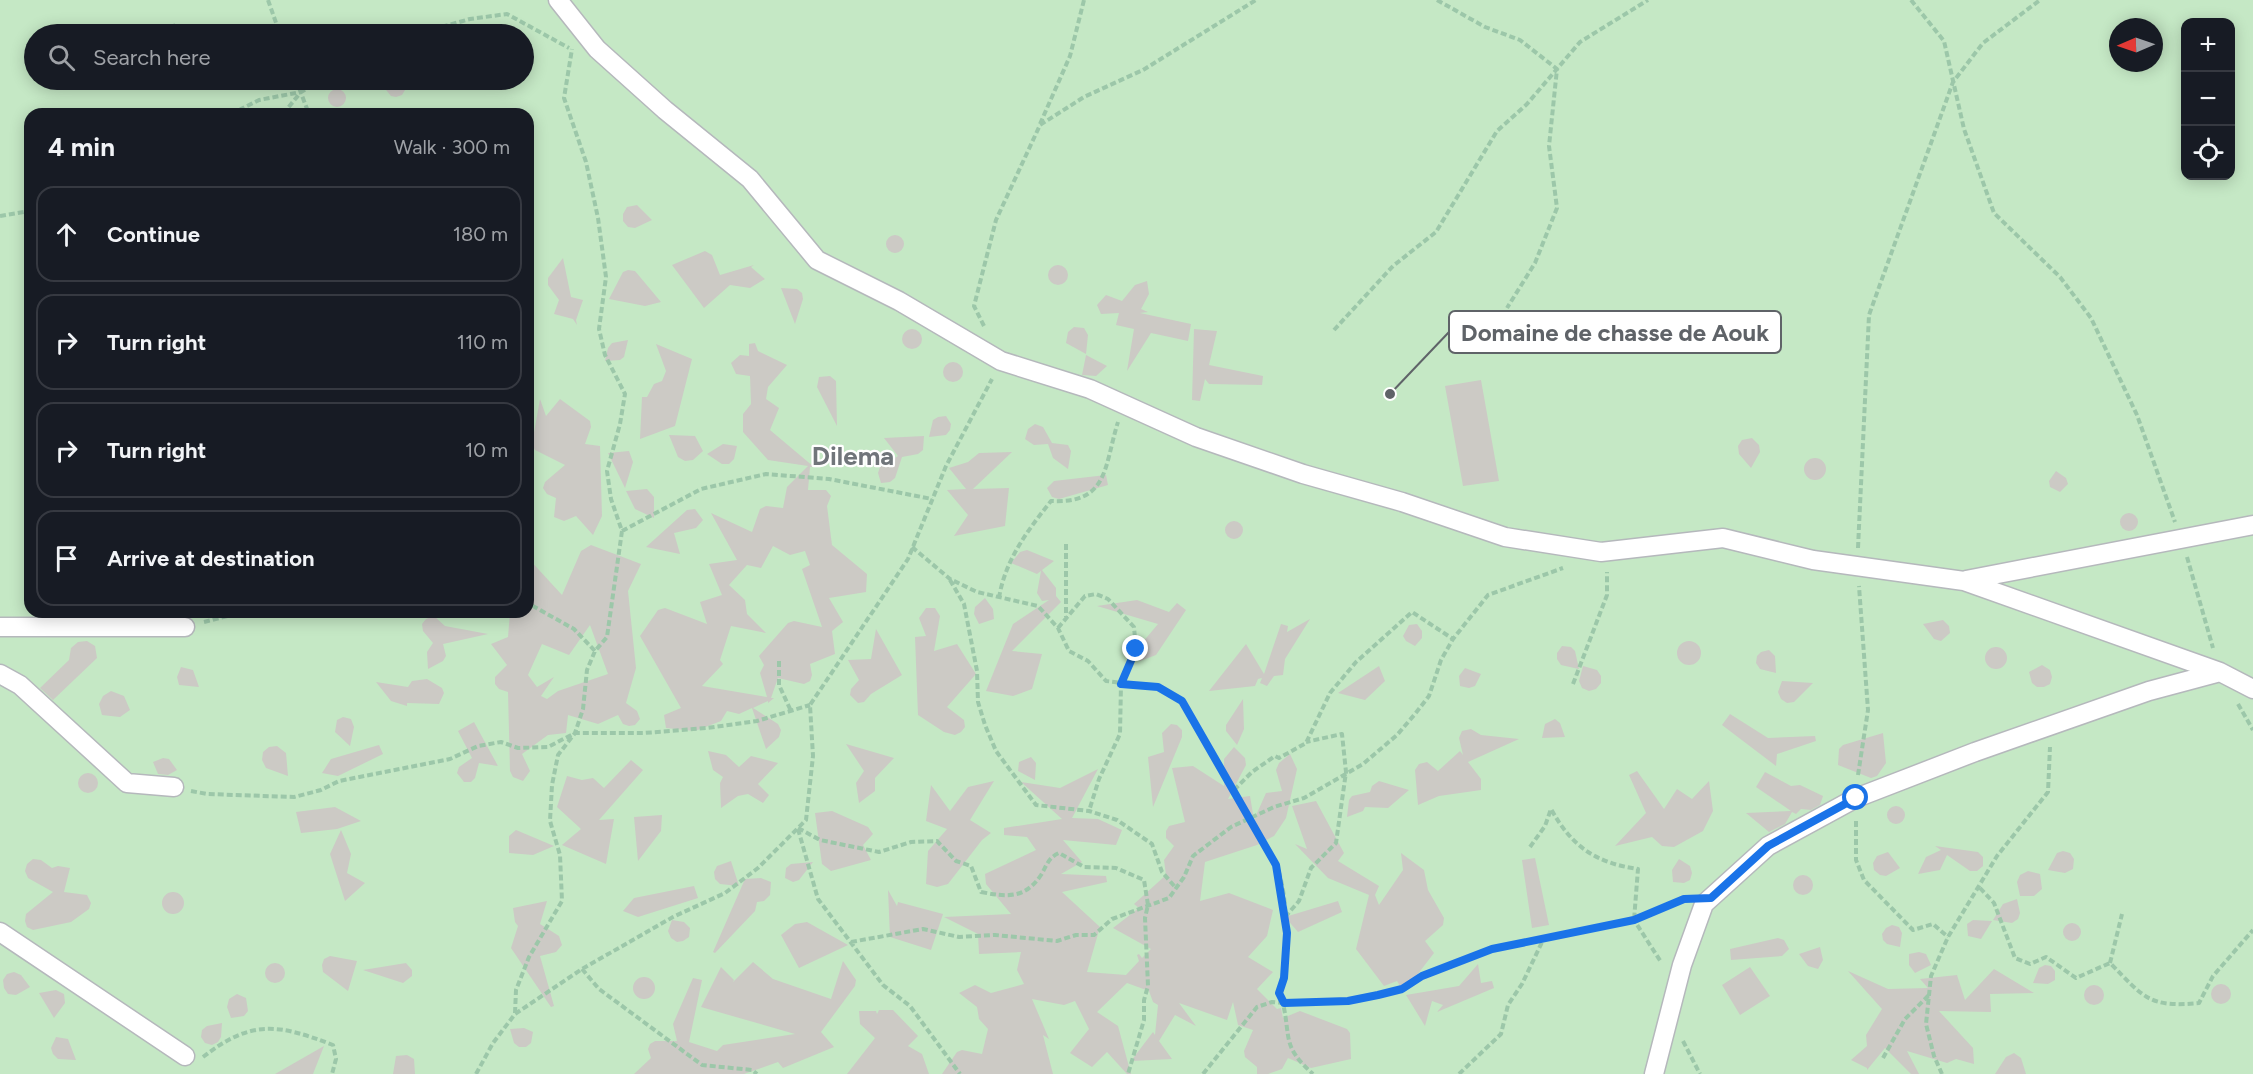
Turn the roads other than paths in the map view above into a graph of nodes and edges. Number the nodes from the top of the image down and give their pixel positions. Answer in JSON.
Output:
{"nodes":[{"id":1,"x":558,"y":0,"type":"edge"},
{"id":2,"x":577,"y":0,"type":"edge"},
{"id":3,"x":576,"y":23,"type":"junction"},
{"id":4,"x":2253,"y":525,"type":"edge"},
{"id":5,"x":1964,"y":581,"type":"junction"},
{"id":6,"x":0,"y":627,"type":"edge"},
{"id":7,"x":185,"y":627,"type":"road end"},
{"id":8,"x":2220,"y":672,"type":"junction"},
{"id":9,"x":0,"y":674,"type":"edge"},
{"id":10,"x":2253,"y":689,"type":"edge"},
{"id":11,"x":174,"y":787,"type":"road end"},
{"id":12,"x":0,"y":932,"type":"edge"},
{"id":13,"x":193,"y":1058,"type":"road end"},
{"id":14,"x":1654,"y":1074,"type":"edge"}],
"edges":[{"from":1,"to":3,"type":"street"},
{"from":2,"to":3,"type":"street"},
{"from":3,"to":5,"type":"street"},
{"from":4,"to":5,"type":"street"},
{"from":5,"to":8,"type":"street"},
{"from":6,"to":7,"type":"street"},
{"from":8,"to":10,"type":"street"},
{"from":8,"to":14,"type":"street"},
{"from":9,"to":11,"type":"street"},
{"from":12,"to":13,"type":"street"}]}
